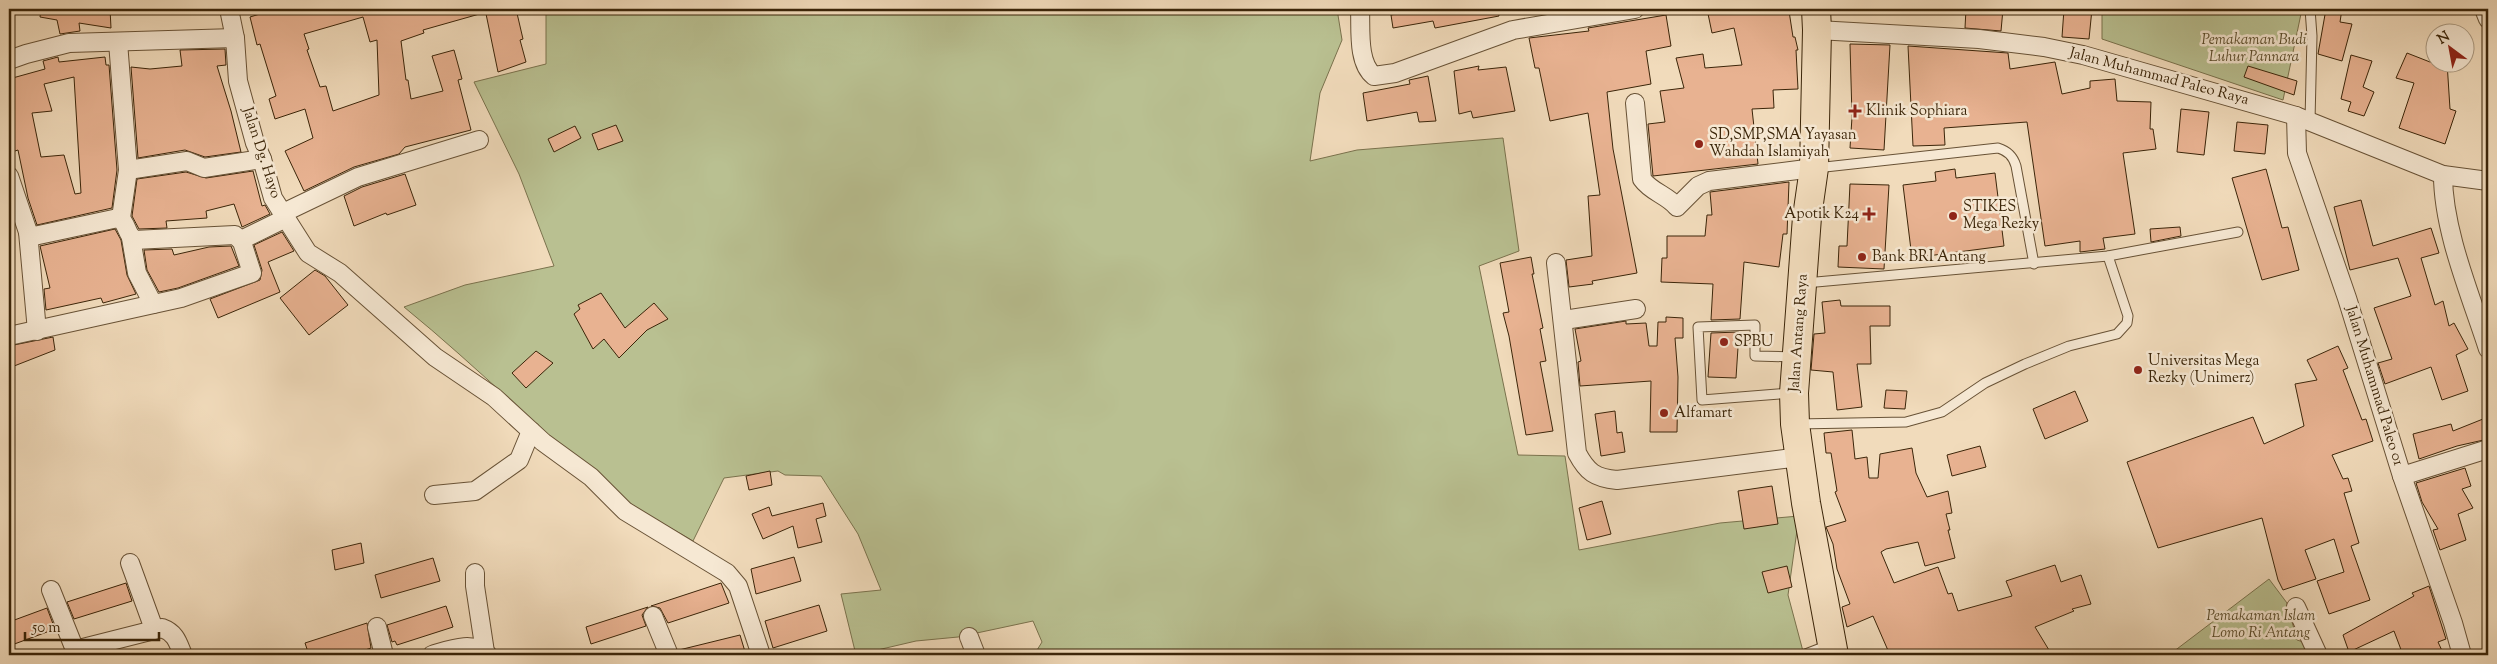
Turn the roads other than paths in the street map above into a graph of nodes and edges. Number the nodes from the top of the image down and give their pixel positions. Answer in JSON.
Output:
{"nodes":[{"id":1,"x":229,"y":9,"type":"edge"},
{"id":2,"x":1360,"y":9,"type":"edge"},
{"id":3,"x":1635,"y":9,"type":"edge"},
{"id":4,"x":2310,"y":9,"type":"edge"},
{"id":5,"x":2484,"y":9,"type":"edge"},
{"id":6,"x":1817,"y":19,"type":"edge"},
{"id":7,"x":2488,"y":19,"type":"edge"},
{"id":8,"x":235,"y":38,"type":"junction"},
{"id":9,"x":118,"y":42,"type":"junction"},
{"id":10,"x":9,"y":60,"type":"edge"},
{"id":11,"x":1635,"y":103,"type":"dead end"},
{"id":12,"x":2303,"y":118,"type":"junction"},
{"id":13,"x":479,"y":140,"type":"dead end"},
{"id":14,"x":262,"y":159,"type":"junction"},
{"id":15,"x":1814,"y":168,"type":"junction"},
{"id":16,"x":128,"y":170,"type":"junction"},
{"id":17,"x":2443,"y":175,"type":"junction"},
{"id":18,"x":9,"y":176,"type":"edge"},
{"id":19,"x":2488,"y":181,"type":"edge"},
{"id":20,"x":285,"y":215,"type":"junction"},
{"id":21,"x":121,"y":218,"type":"junction"},
{"id":22,"x":28,"y":232,"type":"junction"},
{"id":23,"x":2238,"y":232,"type":"dead end"},
{"id":24,"x":131,"y":238,"type":"junction"},
{"id":25,"x":241,"y":240,"type":"junction"},
{"id":26,"x":2108,"y":256,"type":"junction"},
{"id":27,"x":1556,"y":263,"type":"dead end"},
{"id":28,"x":2034,"y":264,"type":"junction"},
{"id":29,"x":1802,"y":284,"type":"junction"},
{"id":30,"x":153,"y":304,"type":"junction"},
{"id":31,"x":1636,"y":309,"type":"dead end"},
{"id":32,"x":1564,"y":320,"type":"junction"},
{"id":33,"x":37,"y":331,"type":"junction"},
{"id":34,"x":9,"y":336,"type":"edge"},
{"id":35,"x":2488,"y":349,"type":"edge"},
{"id":36,"x":1795,"y":357,"type":"junction"},
{"id":37,"x":1794,"y":393,"type":"junction"},
{"id":38,"x":1795,"y":424,"type":"junction"},
{"id":39,"x":531,"y":431,"type":"junction"},
{"id":40,"x":2488,"y":449,"type":"edge"},
{"id":41,"x":1800,"y":457,"type":"junction"},
{"id":42,"x":2402,"y":476,"type":"junction"},
{"id":43,"x":434,"y":495,"type":"dead end"},
{"id":44,"x":130,"y":563,"type":"dead end"},
{"id":45,"x":475,"y":573,"type":"dead end"},
{"id":46,"x":51,"y":590,"type":"dead end"},
{"id":47,"x":2296,"y":607,"type":"dead end"},
{"id":48,"x":653,"y":616,"type":"dead end"},
{"id":49,"x":377,"y":627,"type":"dead end"},
{"id":50,"x":154,"y":629,"type":"junction"},
{"id":51,"x":969,"y":637,"type":"dead end"},
{"id":52,"x":1833,"y":650,"type":"edge"},
{"id":53,"x":71,"y":653,"type":"edge"},
{"id":54,"x":486,"y":654,"type":"edge"},
{"id":55,"x":183,"y":655,"type":"edge"},
{"id":56,"x":384,"y":655,"type":"edge"},
{"id":57,"x":432,"y":655,"type":"edge"},
{"id":58,"x":669,"y":655,"type":"edge"},
{"id":59,"x":761,"y":655,"type":"edge"},
{"id":60,"x":976,"y":655,"type":"edge"},
{"id":61,"x":1804,"y":655,"type":"edge"},
{"id":62,"x":2318,"y":655,"type":"edge"},
{"id":63,"x":2462,"y":655,"type":"edge"}],
"edges":[{"from":1,"to":8,"type":"street","name":"Jalan Dg. Hayo"},
{"from":2,"to":3,"type":"street"},
{"from":4,"to":12,"type":"lane"},
{"from":5,"to":7,"type":"street"},
{"from":6,"to":12,"type":"street","name":"Jalan Muhammad Paleo Raya"},
{"from":6,"to":15,"type":"main road","name":"Jalan Antang Raya"},
{"from":8,"to":9,"type":"street"},
{"from":8,"to":14,"type":"street","name":"Jalan Dg. Hayo"},
{"from":9,"to":10,"type":"street"},
{"from":9,"to":16,"type":"street"},
{"from":11,"to":15,"type":"street"},
{"from":12,"to":17,"type":"street","name":"Jalan Muhammad Paleo Raya"},
{"from":12,"to":42,"type":"street","name":"Jalan Muhammad Paleo 01"},
{"from":13,"to":20,"type":"street"},
{"from":14,"to":16,"type":"street"},
{"from":14,"to":20,"type":"street","name":"Jalan Dg. Hayo"},
{"from":15,"to":28,"type":"lane"},
{"from":15,"to":29,"type":"main road","name":"Jalan Antang Raya"},
{"from":16,"to":21,"type":"street"},
{"from":17,"to":19,"type":"street","name":"Jalan Muhammad Paleo Raya"},
{"from":17,"to":35,"type":"street"},
{"from":18,"to":22,"type":"street"},
{"from":20,"to":25,"type":"street"},
{"from":20,"to":39,"type":"street","name":"Jalan Dg. Hayo"},
{"from":21,"to":22,"type":"street"},
{"from":21,"to":24,"type":"street"},
{"from":22,"to":33,"type":"street"},
{"from":23,"to":26,"type":"lane"},
{"from":24,"to":25,"type":"street"},
{"from":24,"to":30,"type":"street"},
{"from":25,"to":30,"type":"street"},
{"from":26,"to":28,"type":"lane"},
{"from":26,"to":38,"type":"lane"},
{"from":27,"to":32,"type":"street"},
{"from":28,"to":29,"type":"lane"},
{"from":29,"to":36,"type":"main road","name":"Jalan Antang Raya"},
{"from":30,"to":33,"type":"street"},
{"from":31,"to":32,"type":"street"},
{"from":32,"to":41,"type":"street"},
{"from":33,"to":34,"type":"street"},
{"from":36,"to":37,"type":"main road","name":"Jalan Antang Raya"},
{"from":36,"to":37,"type":"lane"},
{"from":37,"to":38,"type":"main road","name":"Jalan Antang Raya"},
{"from":38,"to":41,"type":"main road","name":"Jalan Antang Raya"},
{"from":39,"to":43,"type":"street"},
{"from":39,"to":59,"type":"street","name":"Jalan Dg. Hayo"},
{"from":40,"to":42,"type":"street"},
{"from":41,"to":52,"type":"main road","name":"Jalan Antang Raya"},
{"from":42,"to":63,"type":"street","name":"Jalan Muhammad Paleo 01"},
{"from":44,"to":50,"type":"street"},
{"from":45,"to":54,"type":"street"},
{"from":46,"to":53,"type":"street"},
{"from":47,"to":62,"type":"street"},
{"from":48,"to":58,"type":"street"},
{"from":49,"to":56,"type":"street"},
{"from":50,"to":53,"type":"street"},
{"from":50,"to":55,"type":"street"},
{"from":51,"to":60,"type":"street"},
{"from":52,"to":61,"type":"lane"},
{"from":54,"to":57,"type":"street"}]}
